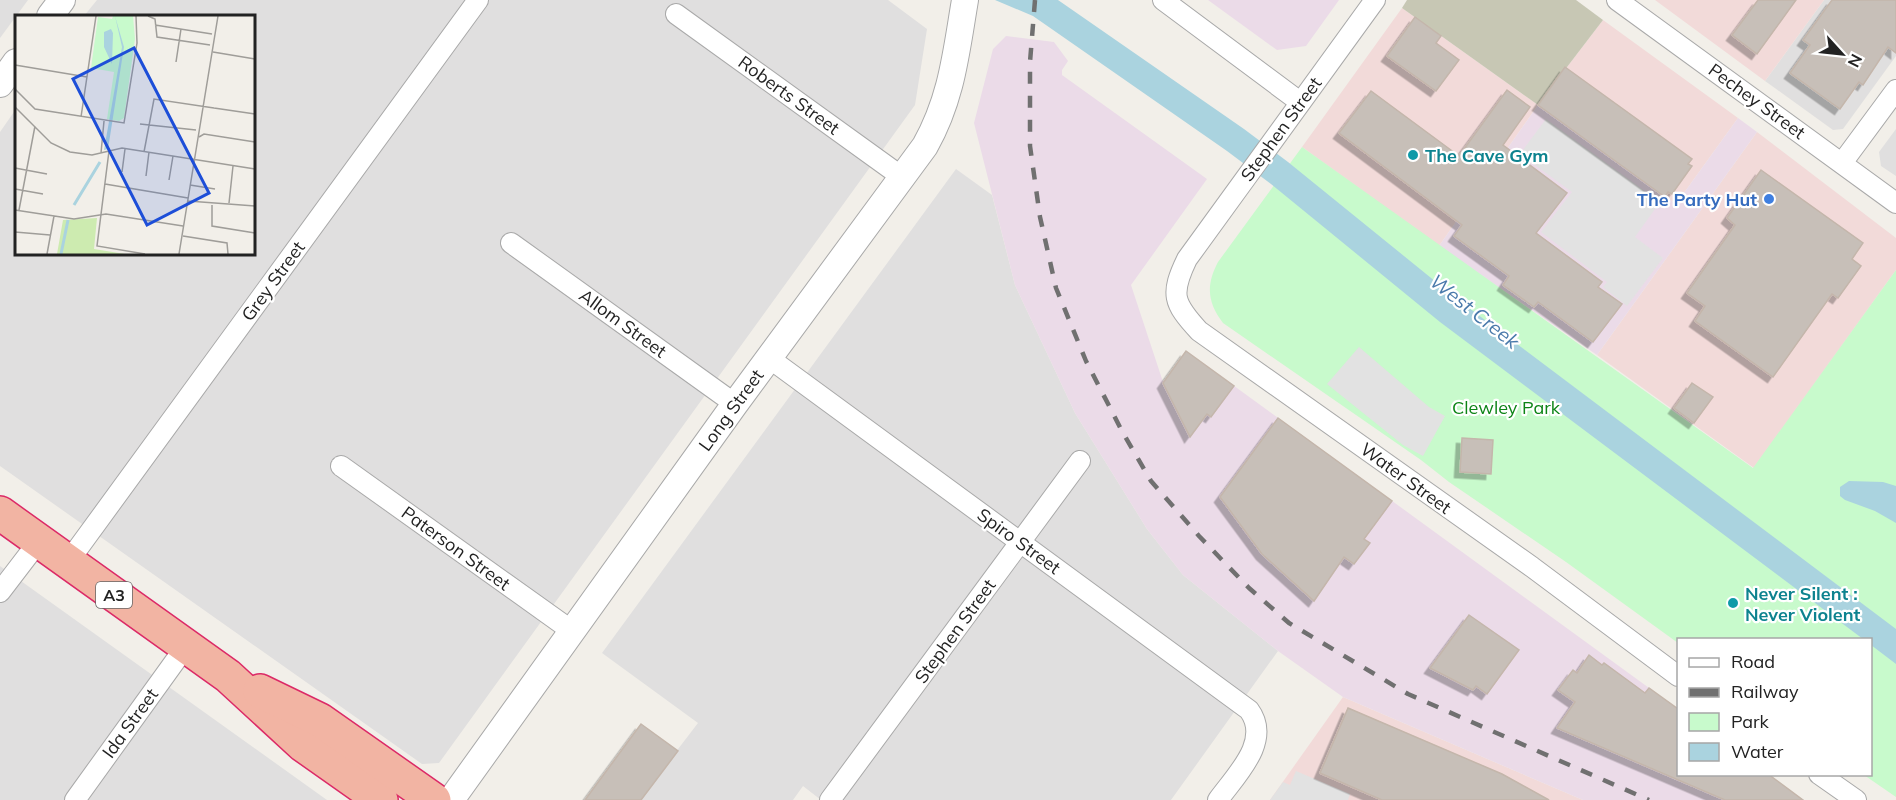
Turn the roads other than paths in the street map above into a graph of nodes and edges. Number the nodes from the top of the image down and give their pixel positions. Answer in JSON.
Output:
{"nodes":[{"id":1,"x":62,"y":0,"type":"edge"},
{"id":2,"x":478,"y":0,"type":"edge"},
{"id":3,"x":965,"y":0,"type":"edge"},
{"id":4,"x":1163,"y":0,"type":"edge"},
{"id":5,"x":1376,"y":0,"type":"edge"},
{"id":6,"x":1617,"y":0,"type":"edge"},
{"id":7,"x":676,"y":14,"type":"dead end"},
{"id":8,"x":51,"y":15,"type":"edge"},
{"id":9,"x":15,"y":63,"type":"edge"},
{"id":10,"x":0,"y":84,"type":"edge"},
{"id":11,"x":1896,"y":90,"type":"edge"},
{"id":12,"x":1300,"y":102,"type":"junction"},
{"id":13,"x":1842,"y":163,"type":"junction"},
{"id":14,"x":902,"y":177,"type":"junction"},
{"id":15,"x":1896,"y":203,"type":"edge"},
{"id":16,"x":511,"y":243,"type":"dead end"},
{"id":17,"x":1187,"y":259,"type":"joint"},
{"id":18,"x":770,"y":358,"type":"junction"},
{"id":19,"x":735,"y":404,"type":"junction"},
{"id":20,"x":1080,"y":461,"type":"dead end"},
{"id":21,"x":341,"y":466,"type":"dead end"},
{"id":22,"x":0,"y":513,"type":"edge"},
{"id":23,"x":39,"y":541,"type":"junction"},
{"id":24,"x":1021,"y":542,"type":"junction"},
{"id":25,"x":68,"y":562,"type":"junction"},
{"id":26,"x":0,"y":592,"type":"edge"},
{"id":27,"x":572,"y":631,"type":"junction"},
{"id":28,"x":186,"y":646,"type":"junction"},
{"id":29,"x":1677,"y":674,"type":"edge"},
{"id":30,"x":228,"y":676,"type":"junction"},
{"id":31,"x":1822,"y":776,"type":"edge"},
{"id":32,"x":75,"y":800,"type":"edge"},
{"id":33,"x":381,"y":800,"type":"edge"},
{"id":34,"x":434,"y":800,"type":"edge"},
{"id":35,"x":451,"y":800,"type":"edge"},
{"id":36,"x":830,"y":800,"type":"edge"},
{"id":37,"x":1218,"y":800,"type":"edge"},
{"id":38,"x":1856,"y":800,"type":"edge"}],
"edges":[{"from":1,"to":8,"type":"street"},
{"from":2,"to":25,"type":"street","name":"Grey Street"},
{"from":3,"to":14,"type":"street","name":"Long Street"},
{"from":4,"to":12,"type":"street"},
{"from":5,"to":12,"type":"street","name":"Stephen Street"},
{"from":6,"to":13,"type":"street","name":"Pechey Street"},
{"from":7,"to":14,"type":"street","name":"Roberts Street"},
{"from":9,"to":10,"type":"street"},
{"from":11,"to":13,"type":"street"},
{"from":12,"to":17,"type":"street","name":"Stephen Street"},
{"from":13,"to":15,"type":"street","name":"Pechey Street"},
{"from":14,"to":18,"type":"street","name":"Long Street"},
{"from":16,"to":19,"type":"street","name":"Allom Street"},
{"from":17,"to":29,"type":"street","name":"Water Street"},
{"from":18,"to":19,"type":"street","name":"Long Street"},
{"from":18,"to":24,"type":"street","name":"Spiro Street"},
{"from":19,"to":27,"type":"street","name":"Long Street"},
{"from":20,"to":24,"type":"street","name":"Stephen Street"},
{"from":21,"to":27,"type":"street","name":"Paterson Street"},
{"from":22,"to":23,"type":"highway","number":"A3"},
{"from":23,"to":25,"type":"highway","number":"A3"},
{"from":23,"to":26,"type":"street"},
{"from":24,"to":36,"type":"street","name":"Stephen Street"},
{"from":24,"to":37,"type":"street","name":"Spiro Street"},
{"from":25,"to":28,"type":"highway","number":"A3"},
{"from":27,"to":35,"type":"street","name":"Long Street"},
{"from":28,"to":30,"type":"highway","number":"A3"},
{"from":28,"to":32,"type":"street","name":"Ida Street"},
{"from":30,"to":33,"type":"highway","number":"A3"},
{"from":30,"to":34,"type":"highway","number":"A3"},
{"from":31,"to":38,"type":"street"}]}
